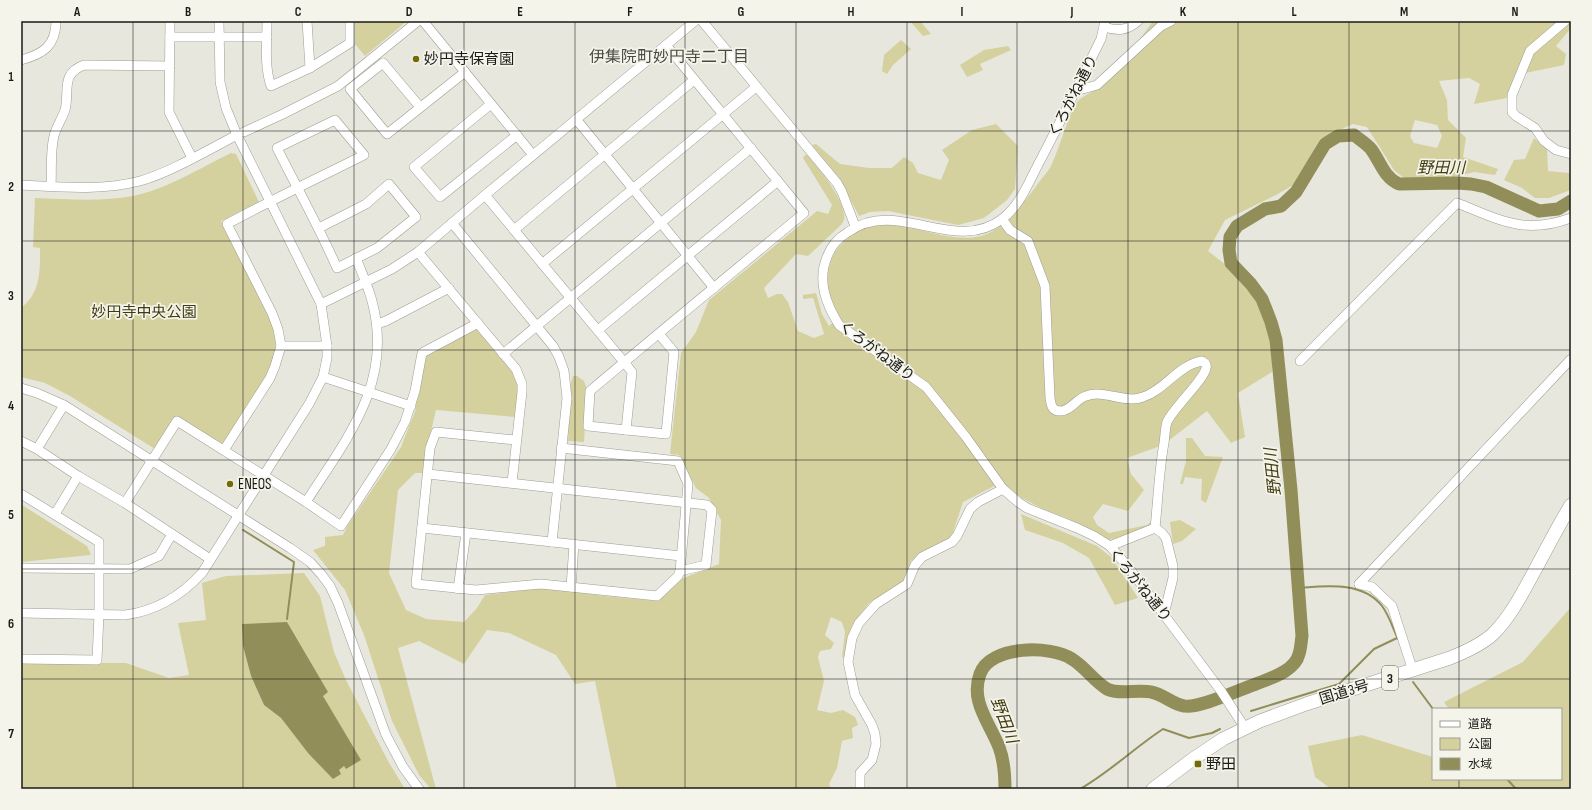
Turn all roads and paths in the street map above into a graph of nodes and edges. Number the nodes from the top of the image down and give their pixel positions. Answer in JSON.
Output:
{"nodes":[{"id":1,"x":56,"y":21,"type":"edge"},
{"id":2,"x":170,"y":21,"type":"edge"},
{"id":3,"x":219,"y":21,"type":"edge"},
{"id":4,"x":267,"y":21,"type":"edge"},
{"id":5,"x":307,"y":21,"type":"edge"},
{"id":6,"x":350,"y":21,"type":"edge"},
{"id":7,"x":418,"y":21,"type":"edge"},
{"id":8,"x":423,"y":21,"type":"edge"},
{"id":9,"x":695,"y":21,"type":"edge"},
{"id":10,"x":702,"y":21,"type":"edge"},
{"id":11,"x":1138,"y":21,"type":"edge"},
{"id":12,"x":1171,"y":21,"type":"edge"},
{"id":13,"x":1565,"y":21,"type":"edge"},
{"id":14,"x":1105,"y":24,"type":"edge"},
{"id":15,"x":170,"y":37,"type":"junction"},
{"id":16,"x":219,"y":37,"type":"junction"},
{"id":17,"x":267,"y":37,"type":"junction"},
{"id":18,"x":666,"y":45,"type":"junction"},
{"id":19,"x":21,"y":60,"type":"edge"},
{"id":20,"x":170,"y":66,"type":"junction"},
{"id":21,"x":310,"y":68,"type":"junction"},
{"id":22,"x":465,"y":72,"type":"junction"},
{"id":23,"x":694,"y":80,"type":"junction"},
{"id":24,"x":756,"y":87,"type":"junction"},
{"id":25,"x":1076,"y":91,"type":"junction"},
{"id":26,"x":491,"y":104,"type":"junction"},
{"id":27,"x":420,"y":107,"type":"junction"},
{"id":28,"x":723,"y":115,"type":"junction"},
{"id":29,"x":576,"y":120,"type":"junction"},
{"id":30,"x":240,"y":134,"type":"junction"},
{"id":31,"x":517,"y":135,"type":"junction"},
{"id":32,"x":750,"y":148,"type":"junction"},
{"id":33,"x":605,"y":154,"type":"junction"},
{"id":34,"x":1571,"y":154,"type":"edge"},
{"id":35,"x":533,"y":155,"type":"junction"},
{"id":36,"x":192,"y":158,"type":"junction"},
{"id":37,"x":778,"y":181,"type":"junction"},
{"id":38,"x":21,"y":185,"type":"edge"},
{"id":39,"x":52,"y":186,"type":"junction"},
{"id":40,"x":297,"y":188,"type":"junction"},
{"id":41,"x":633,"y":189,"type":"junction"},
{"id":42,"x":485,"y":195,"type":"junction"},
{"id":43,"x":270,"y":202,"type":"junction"},
{"id":44,"x":1002,"y":218,"type":"junction"},
{"id":45,"x":1571,"y":218,"type":"edge"},
{"id":46,"x":452,"y":223,"type":"junction"},
{"id":47,"x":661,"y":223,"type":"junction"},
{"id":48,"x":855,"y":226,"type":"junction"},
{"id":49,"x":319,"y":228,"type":"junction"},
{"id":50,"x":514,"y":230,"type":"junction"},
{"id":51,"x":418,"y":252,"type":"junction"},
{"id":52,"x":688,"y":255,"type":"junction"},
{"id":53,"x":356,"y":258,"type":"junction"},
{"id":54,"x":542,"y":264,"type":"junction"},
{"id":55,"x":366,"y":282,"type":"junction"},
{"id":56,"x":449,"y":288,"type":"junction"},
{"id":57,"x":714,"y":288,"type":"junction"},
{"id":58,"x":570,"y":298,"type":"junction"},
{"id":59,"x":321,"y":304,"type":"junction"},
{"id":60,"x":478,"y":323,"type":"junction"},
{"id":61,"x":377,"y":324,"type":"junction"},
{"id":62,"x":537,"y":326,"type":"junction"},
{"id":63,"x":598,"y":330,"type":"junction"},
{"id":64,"x":659,"y":334,"type":"junction"},
{"id":65,"x":280,"y":346,"type":"junction"},
{"id":66,"x":327,"y":346,"type":"junction"},
{"id":67,"x":503,"y":354,"type":"junction"},
{"id":68,"x":1571,"y":359,"type":"edge"},
{"id":69,"x":1300,"y":361,"type":"dead end"},
{"id":70,"x":624,"y":362,"type":"junction"},
{"id":71,"x":323,"y":377,"type":"junction"},
{"id":72,"x":21,"y":388,"type":"edge"},
{"id":73,"x":370,"y":393,"type":"junction"},
{"id":74,"x":64,"y":405,"type":"junction"},
{"id":75,"x":411,"y":406,"type":"junction"},
{"id":76,"x":626,"y":430,"type":"junction"},
{"id":77,"x":516,"y":440,"type":"junction"},
{"id":78,"x":21,"y":441,"type":"edge"},
{"id":79,"x":37,"y":448,"type":"junction"},
{"id":80,"x":562,"y":448,"type":"junction"},
{"id":81,"x":224,"y":450,"type":"junction"},
{"id":82,"x":152,"y":461,"type":"junction"},
{"id":83,"x":428,"y":474,"type":"junction"},
{"id":84,"x":78,"y":476,"type":"junction"},
{"id":85,"x":264,"y":476,"type":"junction"},
{"id":86,"x":512,"y":483,"type":"junction"},
{"id":87,"x":557,"y":488,"type":"junction"},
{"id":88,"x":1003,"y":489,"type":"junction"},
{"id":89,"x":21,"y":494,"type":"edge"},
{"id":90,"x":306,"y":502,"type":"junction"},
{"id":91,"x":686,"y":502,"type":"junction"},
{"id":92,"x":125,"y":503,"type":"junction"},
{"id":93,"x":1571,"y":505,"type":"edge"},
{"id":94,"x":55,"y":514,"type":"junction"},
{"id":95,"x":239,"y":514,"type":"junction"},
{"id":96,"x":422,"y":528,"type":"junction"},
{"id":97,"x":1155,"y":528,"type":"junction"},
{"id":98,"x":466,"y":533,"type":"junction"},
{"id":99,"x":172,"y":534,"type":"junction"},
{"id":100,"x":552,"y":542,"type":"junction"},
{"id":101,"x":574,"y":544,"type":"junction"},
{"id":102,"x":1110,"y":546,"type":"junction"},
{"id":103,"x":681,"y":556,"type":"junction"},
{"id":104,"x":210,"y":559,"type":"junction"},
{"id":105,"x":21,"y":568,"type":"edge"},
{"id":106,"x":99,"y":568,"type":"junction"},
{"id":107,"x":680,"y":571,"type":"junction"},
{"id":108,"x":571,"y":587,"type":"junction"},
{"id":109,"x":458,"y":589,"type":"junction"},
{"id":110,"x":21,"y":614,"type":"edge"},
{"id":111,"x":99,"y":614,"type":"junction"},
{"id":112,"x":1164,"y":614,"type":"junction"},
{"id":113,"x":21,"y":659,"type":"edge"},
{"id":114,"x":1413,"y":671,"type":"junction"},
{"id":115,"x":1245,"y":728,"type":"junction"},
{"id":116,"x":419,"y":789,"type":"edge"},
{"id":117,"x":860,"y":789,"type":"edge"},
{"id":118,"x":1153,"y":789,"type":"edge"}],
"edges":[{"from":1,"to":19,"type":"street"},
{"from":2,"to":15,"type":"street"},
{"from":3,"to":16,"type":"street"},
{"from":4,"to":17,"type":"street"},
{"from":5,"to":21,"type":"street"},
{"from":6,"to":21,"type":"street"},
{"from":7,"to":30,"type":"street"},
{"from":8,"to":22,"type":"street"},
{"from":9,"to":18,"type":"street"},
{"from":10,"to":24,"type":"street"},
{"from":11,"to":14,"type":"street"},
{"from":12,"to":25,"type":"street"},
{"from":13,"to":34,"type":"street"},
{"from":14,"to":25,"type":"street","name":"くろがね通り"},
{"from":15,"to":16,"type":"street"},
{"from":15,"to":20,"type":"street"},
{"from":16,"to":17,"type":"street"},
{"from":16,"to":30,"type":"street"},
{"from":17,"to":21,"type":"street"},
{"from":18,"to":23,"type":"street"},
{"from":18,"to":29,"type":"street"},
{"from":20,"to":36,"type":"street"},
{"from":20,"to":39,"type":"street"},
{"from":22,"to":26,"type":"street"},
{"from":22,"to":27,"type":"street"},
{"from":23,"to":28,"type":"street"},
{"from":23,"to":33,"type":"street"},
{"from":24,"to":28,"type":"street"},
{"from":24,"to":48,"type":"street"},
{"from":25,"to":44,"type":"street","name":"くろがね通り"},
{"from":26,"to":31,"type":"street"},
{"from":26,"to":31,"type":"street"},
{"from":27,"to":27,"type":"street"},
{"from":28,"to":32,"type":"street"},
{"from":28,"to":41,"type":"street"},
{"from":29,"to":33,"type":"street"},
{"from":29,"to":35,"type":"street"},
{"from":30,"to":36,"type":"street"},
{"from":30,"to":43,"type":"street"},
{"from":31,"to":35,"type":"street"},
{"from":32,"to":37,"type":"street"},
{"from":32,"to":47,"type":"street"},
{"from":33,"to":41,"type":"street"},
{"from":33,"to":50,"type":"street"},
{"from":35,"to":42,"type":"street"},
{"from":36,"to":39,"type":"street"},
{"from":37,"to":52,"type":"street"},
{"from":37,"to":57,"type":"street"},
{"from":38,"to":39,"type":"street"},
{"from":40,"to":40,"type":"street"},
{"from":40,"to":43,"type":"street"},
{"from":40,"to":49,"type":"street"},
{"from":41,"to":47,"type":"street"},
{"from":41,"to":54,"type":"street"},
{"from":42,"to":46,"type":"street"},
{"from":42,"to":50,"type":"street"},
{"from":43,"to":59,"type":"street"},
{"from":43,"to":65,"type":"street"},
{"from":44,"to":48,"type":"street","name":"くろがね通り"},
{"from":44,"to":97,"type":"street"},
{"from":45,"to":69,"type":"street"},
{"from":46,"to":51,"type":"street"},
{"from":46,"to":62,"type":"street"},
{"from":47,"to":52,"type":"street"},
{"from":47,"to":58,"type":"street"},
{"from":48,"to":88,"type":"street","name":"くろがね通り"},
{"from":49,"to":53,"type":"street"},
{"from":49,"to":53,"type":"street"},
{"from":50,"to":54,"type":"street"},
{"from":51,"to":55,"type":"street"},
{"from":51,"to":56,"type":"street"},
{"from":52,"to":57,"type":"street"},
{"from":52,"to":63,"type":"street"},
{"from":53,"to":55,"type":"street"},
{"from":54,"to":58,"type":"street"},
{"from":55,"to":59,"type":"street"},
{"from":55,"to":61,"type":"street"},
{"from":56,"to":60,"type":"street"},
{"from":56,"to":61,"type":"street"},
{"from":57,"to":64,"type":"street"},
{"from":58,"to":62,"type":"street"},
{"from":58,"to":63,"type":"street"},
{"from":59,"to":66,"type":"street"},
{"from":60,"to":67,"type":"street"},
{"from":60,"to":75,"type":"street"},
{"from":61,"to":73,"type":"street"},
{"from":62,"to":67,"type":"street"},
{"from":62,"to":80,"type":"street"},
{"from":63,"to":70,"type":"street"},
{"from":64,"to":70,"type":"street"},
{"from":64,"to":76,"type":"street"},
{"from":65,"to":66,"type":"street"},
{"from":65,"to":81,"type":"street"},
{"from":66,"to":71,"type":"street"},
{"from":67,"to":77,"type":"street"},
{"from":68,"to":114,"type":"street"},
{"from":70,"to":76,"type":"street"},
{"from":70,"to":76,"type":"street"},
{"from":71,"to":73,"type":"street"},
{"from":71,"to":85,"type":"street"},
{"from":72,"to":74,"type":"street"},
{"from":73,"to":75,"type":"street"},
{"from":73,"to":90,"type":"street"},
{"from":74,"to":79,"type":"street"},
{"from":74,"to":82,"type":"street"},
{"from":75,"to":90,"type":"street"},
{"from":77,"to":83,"type":"street"},
{"from":77,"to":86,"type":"street"},
{"from":78,"to":79,"type":"street"},
{"from":79,"to":84,"type":"street"},
{"from":80,"to":87,"type":"street"},
{"from":80,"to":91,"type":"street"},
{"from":81,"to":82,"type":"street"},
{"from":81,"to":85,"type":"street"},
{"from":82,"to":92,"type":"street"},
{"from":82,"to":95,"type":"street"},
{"from":83,"to":86,"type":"street"},
{"from":83,"to":96,"type":"street"},
{"from":84,"to":92,"type":"street"},
{"from":84,"to":94,"type":"street"},
{"from":85,"to":90,"type":"street"},
{"from":85,"to":95,"type":"street"},
{"from":86,"to":87,"type":"street"},
{"from":87,"to":91,"type":"street"},
{"from":87,"to":100,"type":"street"},
{"from":88,"to":102,"type":"street","name":"くろがね通り"},
{"from":88,"to":117,"type":"street"},
{"from":89,"to":94,"type":"street"},
{"from":91,"to":103,"type":"street"},
{"from":91,"to":107,"type":"street"},
{"from":92,"to":99,"type":"street"},
{"from":93,"to":114,"type":"highway","name":"国道3号","number":"3"},
{"from":94,"to":106,"type":"street"},
{"from":95,"to":104,"type":"street"},
{"from":95,"to":116,"type":"street"},
{"from":96,"to":98,"type":"street"},
{"from":96,"to":109,"type":"street"},
{"from":97,"to":102,"type":"street"},
{"from":97,"to":112,"type":"street"},
{"from":98,"to":100,"type":"street"},
{"from":98,"to":109,"type":"street"},
{"from":99,"to":104,"type":"street"},
{"from":99,"to":106,"type":"street"},
{"from":100,"to":101,"type":"street"},
{"from":101,"to":103,"type":"street"},
{"from":101,"to":108,"type":"street"},
{"from":102,"to":112,"type":"street","name":"くろがね通り"},
{"from":103,"to":107,"type":"street"},
{"from":104,"to":111,"type":"street"},
{"from":105,"to":106,"type":"street"},
{"from":106,"to":111,"type":"street"},
{"from":107,"to":108,"type":"street"},
{"from":108,"to":109,"type":"street"},
{"from":110,"to":111,"type":"street"},
{"from":111,"to":113,"type":"street"},
{"from":112,"to":115,"type":"street","name":"くろがね通り"},
{"from":114,"to":115,"type":"highway","name":"国道3号","number":"3"},
{"from":115,"to":118,"type":"highway","name":"国道3号","number":"3"}]}
